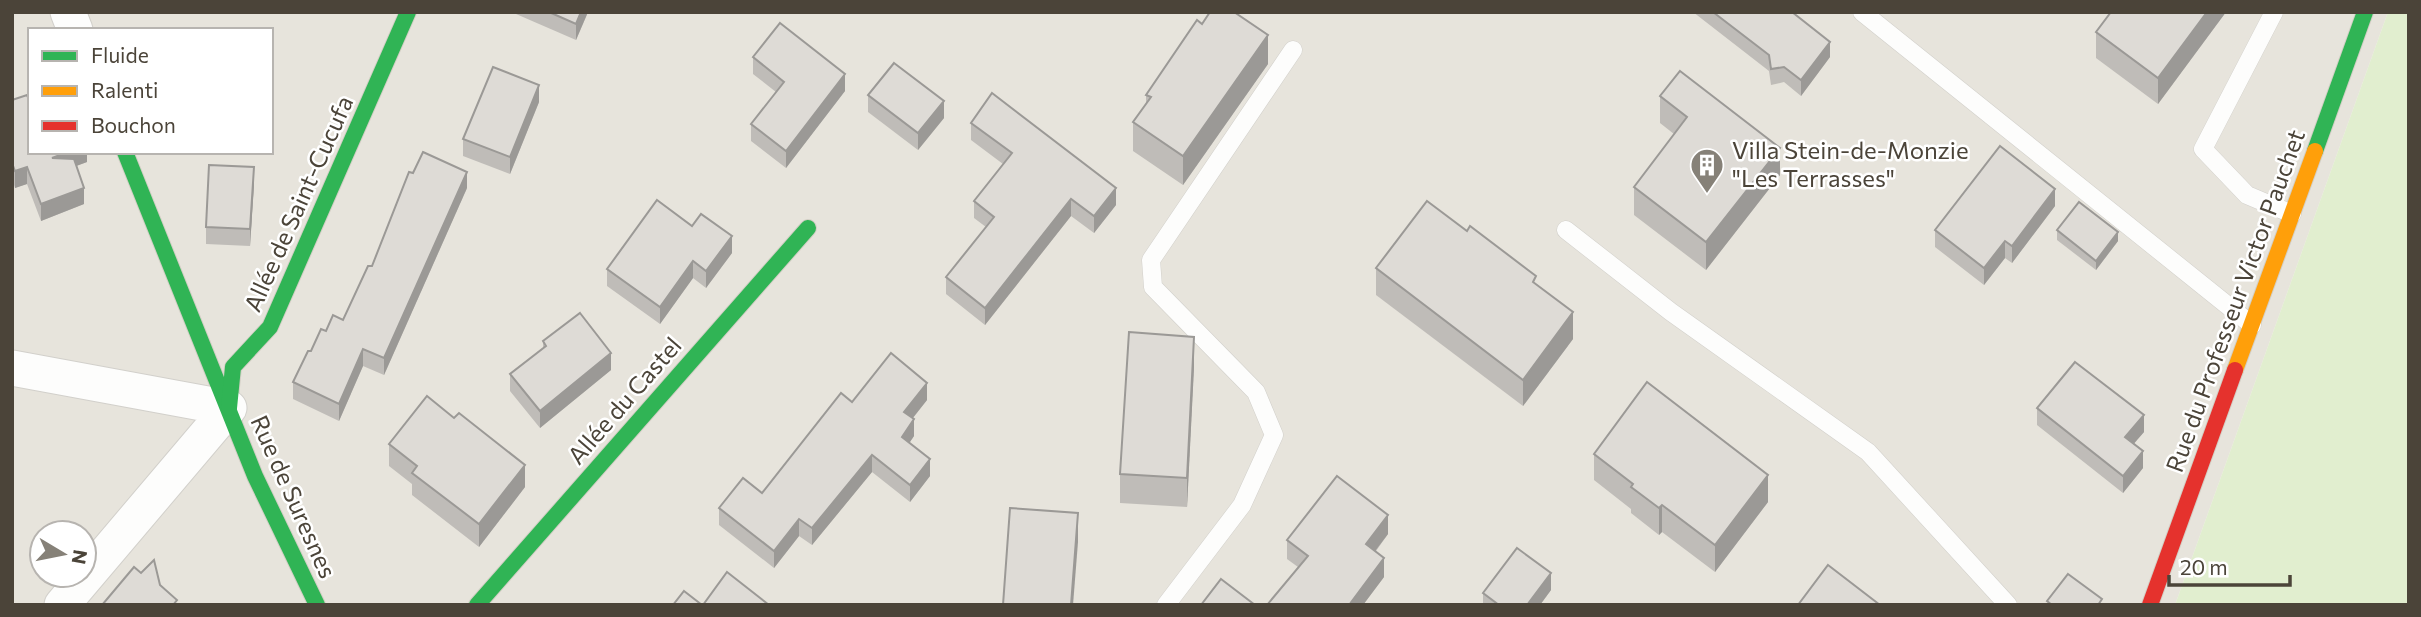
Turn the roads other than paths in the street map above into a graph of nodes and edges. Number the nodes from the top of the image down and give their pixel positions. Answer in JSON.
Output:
{"nodes":[{"id":1,"x":408,"y":12,"type":"edge"},
{"id":2,"x":1862,"y":12,"type":"edge"},
{"id":3,"x":2274,"y":12,"type":"edge"},
{"id":4,"x":2365,"y":12,"type":"edge"},
{"id":5,"x":1293,"y":50,"type":"dead end"},
{"id":6,"x":126,"y":154,"type":"edge"},
{"id":7,"x":2292,"y":214,"type":"junction"},
{"id":8,"x":808,"y":228,"type":"dead end"},
{"id":9,"x":1566,"y":230,"type":"dead end"},
{"id":10,"x":2252,"y":325,"type":"junction"},
{"id":11,"x":12,"y":369,"type":"edge"},
{"id":12,"x":229,"y":408,"type":"junction"},
{"id":13,"x":62,"y":605,"type":"edge"},
{"id":14,"x":317,"y":605,"type":"edge"},
{"id":15,"x":477,"y":605,"type":"edge"},
{"id":16,"x":1166,"y":605,"type":"edge"},
{"id":17,"x":2008,"y":605,"type":"edge"},
{"id":18,"x":2150,"y":605,"type":"edge"}],
"edges":[{"from":1,"to":12,"type":"street","name":"Allée de Saint-Cucufa"},
{"from":2,"to":10,"type":"lane"},
{"from":3,"to":7,"type":"lane"},
{"from":4,"to":7,"type":"street","name":"Rue du Professeur Victor Pauchet"},
{"from":5,"to":16,"type":"lane"},
{"from":6,"to":12,"type":"street","name":"Rue de Suresnes"},
{"from":7,"to":10,"type":"street","name":"Rue du Professeur Victor Pauchet"},
{"from":8,"to":15,"type":"street","name":"Allée du Castel"},
{"from":9,"to":17,"type":"lane"},
{"from":10,"to":18,"type":"street","name":"Rue du Professeur Victor Pauchet"},
{"from":11,"to":12,"type":"street"},
{"from":12,"to":13,"type":"street"},
{"from":12,"to":14,"type":"street","name":"Rue de Suresnes"}]}
